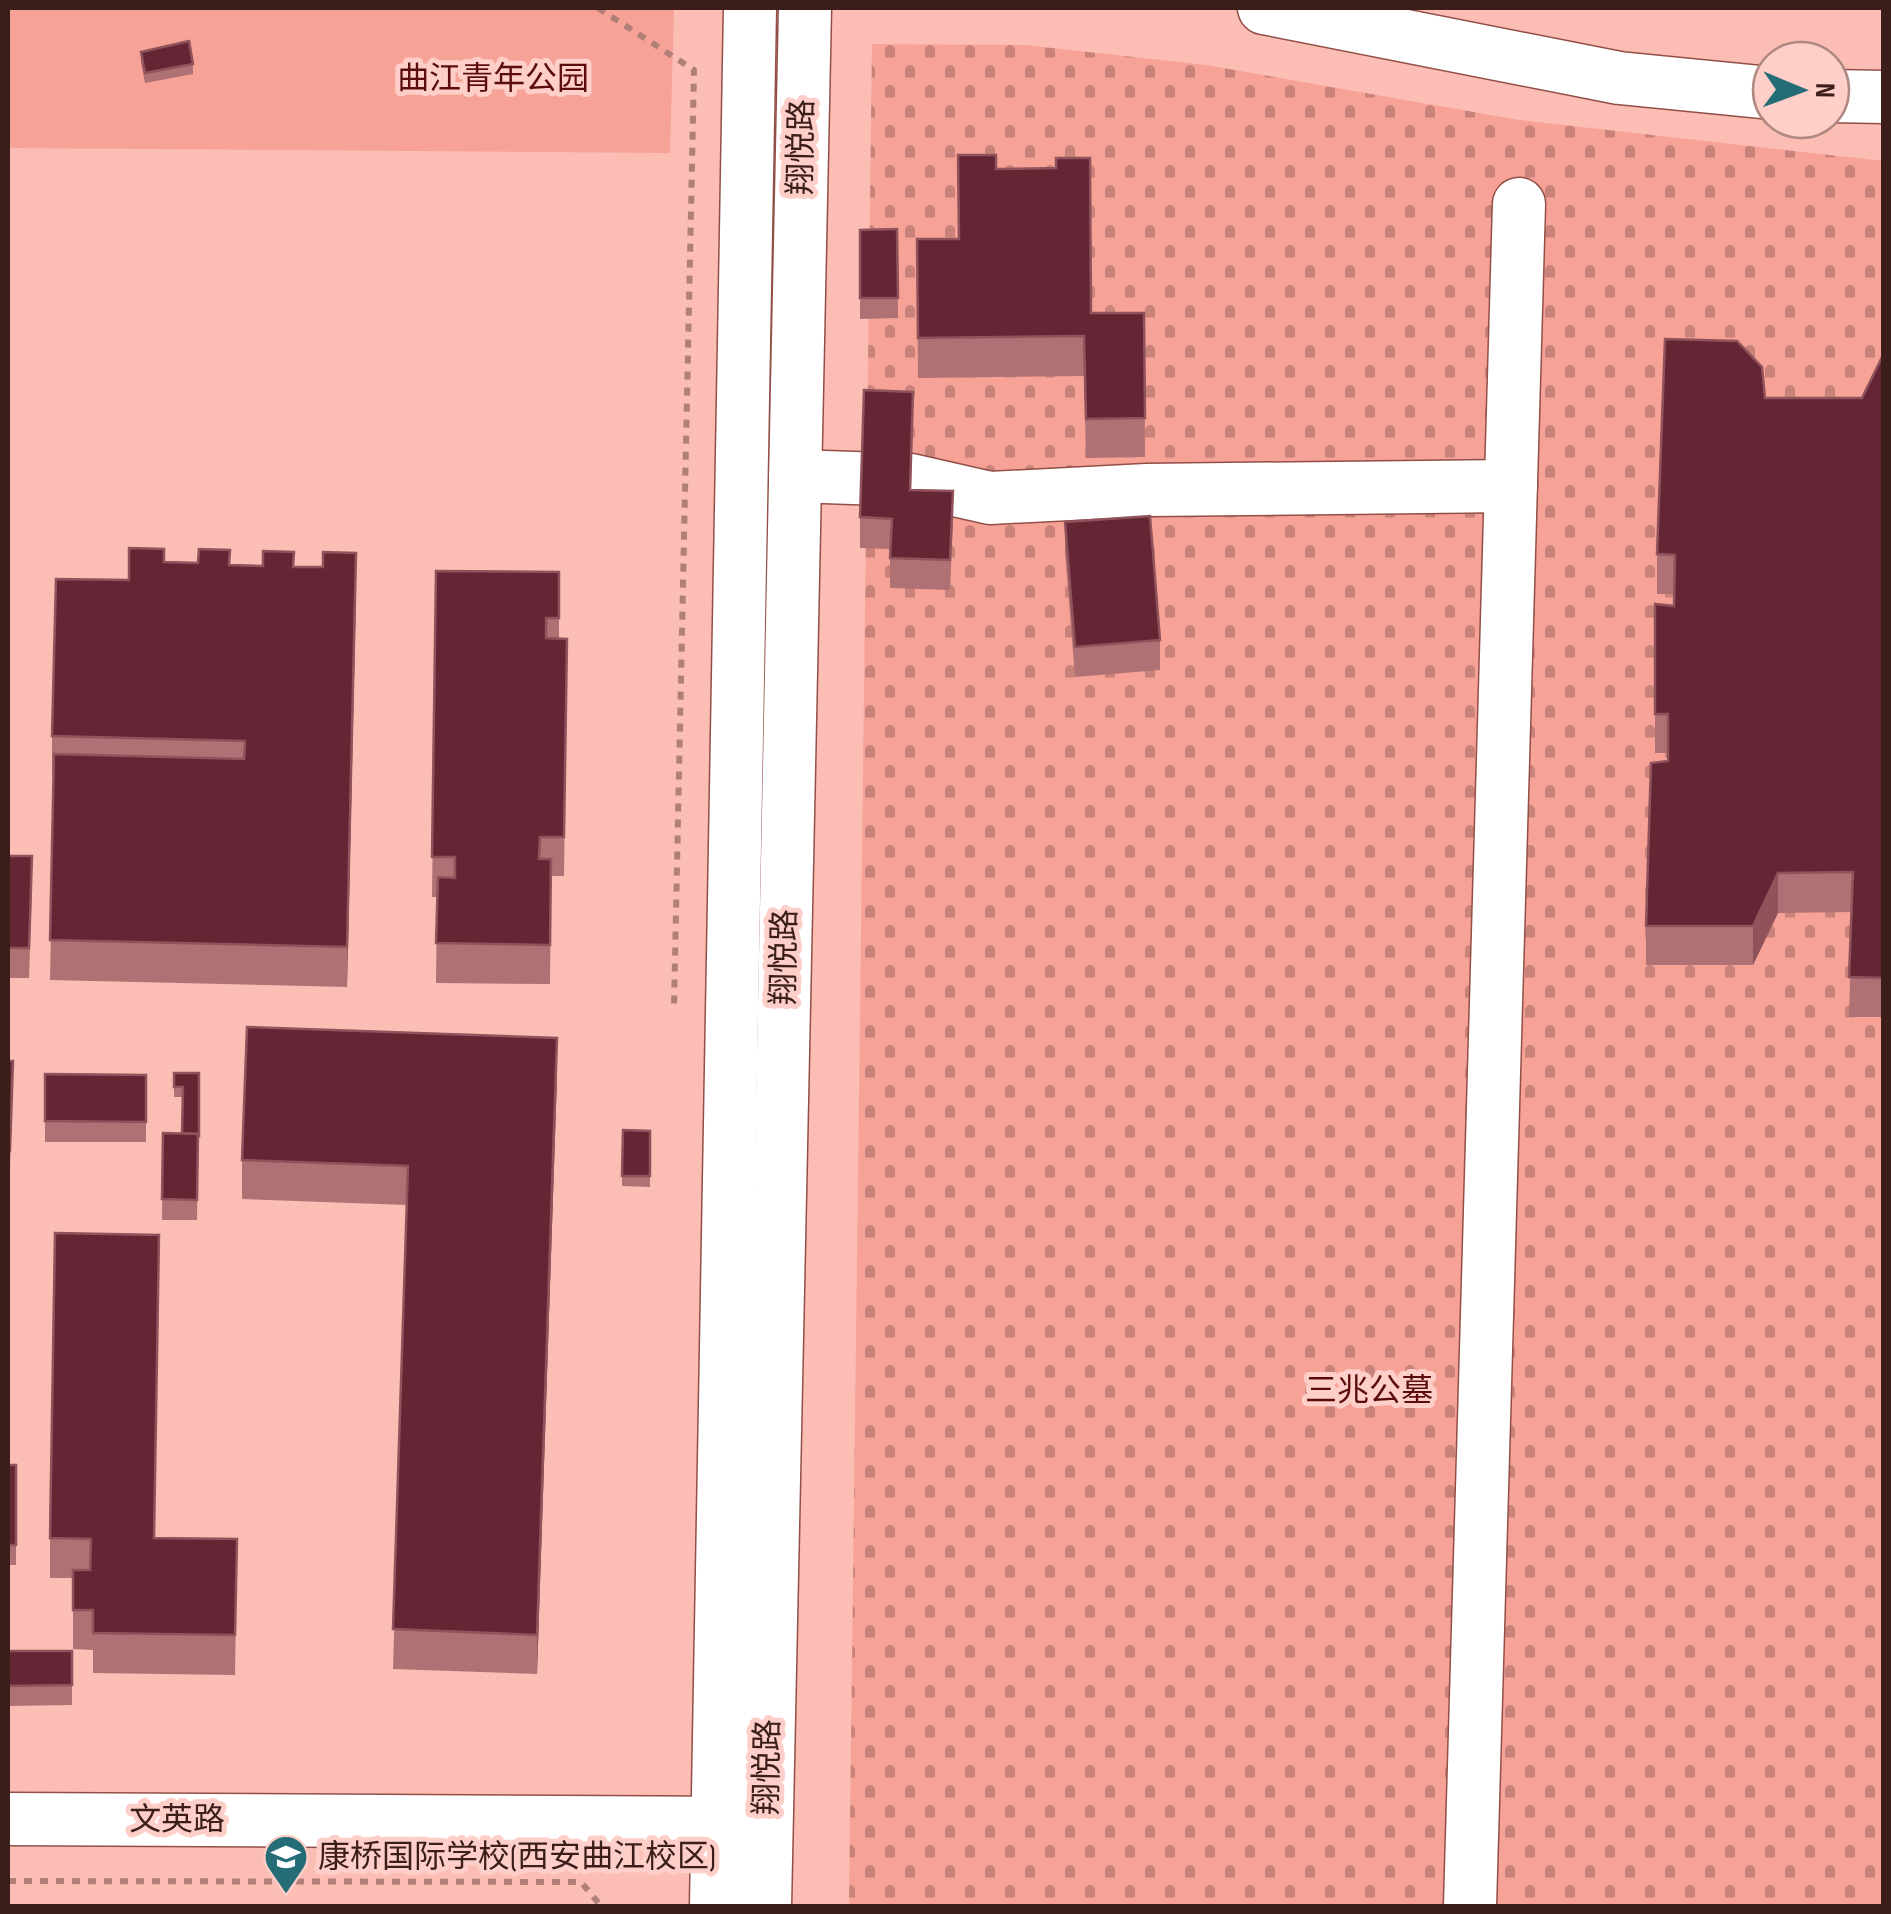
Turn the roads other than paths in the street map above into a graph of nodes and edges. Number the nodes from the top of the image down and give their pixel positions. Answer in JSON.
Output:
{"nodes":[{"id":1,"x":750,"y":8,"type":"edge"},
{"id":2,"x":806,"y":8,"type":"edge"},
{"id":3,"x":1264,"y":8,"type":"edge"},
{"id":4,"x":1751,"y":92,"type":"edge"},
{"id":5,"x":1851,"y":96,"type":"edge"},
{"id":6,"x":1884,"y":96,"type":"edge"},
{"id":7,"x":1519,"y":204,"type":"dead end"},
{"id":8,"x":795,"y":476,"type":"junction"},
{"id":9,"x":1511,"y":486,"type":"junction"},
{"id":10,"x":8,"y":1783,"type":"edge"},
{"id":11,"x":742,"y":1804,"type":"junction"},
{"id":12,"x":8,"y":1819,"type":"edge"},
{"id":13,"x":716,"y":1906,"type":"edge"},
{"id":14,"x":765,"y":1906,"type":"edge"},
{"id":15,"x":1470,"y":1906,"type":"edge"}],
"edges":[{"from":1,"to":11,"type":"street","name":"翔悦路"},
{"from":2,"to":8,"type":"street","name":"翔悦路"},
{"from":3,"to":4,"type":"street"},
{"from":5,"to":6,"type":"street"},
{"from":7,"to":9,"type":"street"},
{"from":8,"to":9,"type":"street"},
{"from":8,"to":11,"type":"street","name":"翔悦路"},
{"from":9,"to":15,"type":"street"},
{"from":10,"to":11,"type":"street","name":"文英路"},
{"from":11,"to":12,"type":"street","name":"文英路"},
{"from":11,"to":13,"type":"street","name":"翔悦路"},
{"from":11,"to":14,"type":"street","name":"翔悦路"}]}
